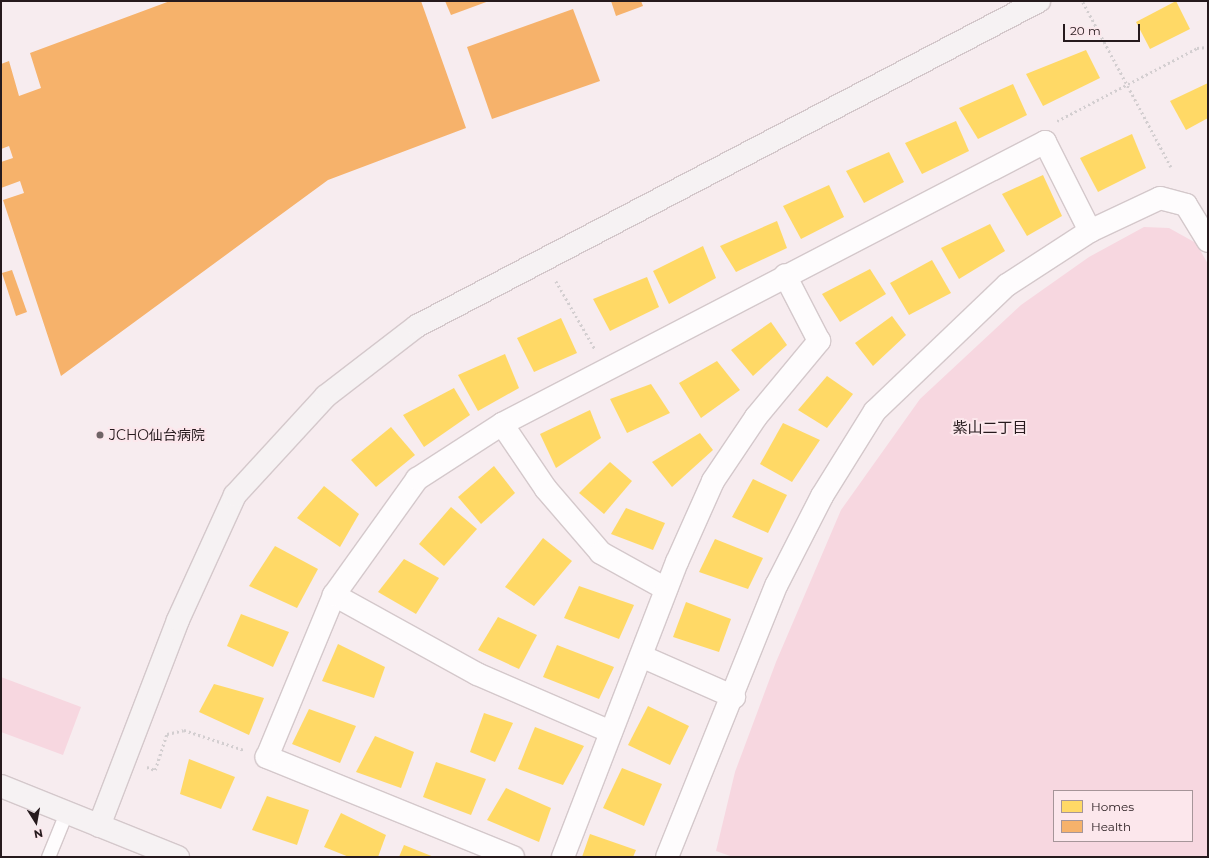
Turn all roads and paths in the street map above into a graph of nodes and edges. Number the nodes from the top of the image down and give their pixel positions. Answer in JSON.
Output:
{"nodes":[{"id":1,"x":1039,"y":1,"type":"edge"},
{"id":2,"x":1083,"y":2,"type":"edge"},
{"id":3,"x":1208,"y":47,"type":"edge"},
{"id":4,"x":1127,"y":84,"type":"junction"},
{"id":5,"x":1045,"y":142,"type":"junction"},
{"id":6,"x":1170,"y":167,"type":"dead end"},
{"id":7,"x":1090,"y":231,"type":"junction"},
{"id":8,"x":1208,"y":241,"type":"edge"},
{"id":9,"x":785,"y":275,"type":"junction"},
{"id":10,"x":555,"y":279,"type":"dead end"},
{"id":11,"x":606,"y":369,"type":"junction"},
{"id":12,"x":502,"y":424,"type":"junction"},
{"id":13,"x":666,"y":590,"type":"junction"},
{"id":14,"x":334,"y":595,"type":"junction"},
{"id":15,"x":641,"y":656,"type":"junction"},
{"id":16,"x":734,"y":697,"type":"junction"},
{"id":17,"x":611,"y":732,"type":"junction"},
{"id":18,"x":267,"y":757,"type":"junction"},
{"id":19,"x":142,"y":765,"type":"dead end"},
{"id":20,"x":1,"y":786,"type":"edge"},
{"id":21,"x":66,"y":813,"type":"junction"},
{"id":22,"x":99,"y":826,"type":"junction"},
{"id":23,"x":669,"y":856,"type":"edge"},
{"id":24,"x":48,"y":857,"type":"edge"},
{"id":25,"x":178,"y":857,"type":"edge"},
{"id":26,"x":513,"y":857,"type":"edge"},
{"id":27,"x":563,"y":857,"type":"edge"}],
"edges":[{"from":1,"to":22,"type":"street"},
{"from":2,"to":4,"type":"path"},
{"from":3,"to":4,"type":"path"},
{"from":4,"to":5,"type":"path"},
{"from":4,"to":6,"type":"path"},
{"from":5,"to":7,"type":"street"},
{"from":5,"to":9,"type":"street"},
{"from":7,"to":8,"type":"street"},
{"from":7,"to":16,"type":"street"},
{"from":9,"to":11,"type":"street"},
{"from":9,"to":13,"type":"street"},
{"from":10,"to":11,"type":"path"},
{"from":11,"to":12,"type":"street"},
{"from":12,"to":13,"type":"street"},
{"from":12,"to":14,"type":"street"},
{"from":13,"to":15,"type":"street"},
{"from":14,"to":17,"type":"street"},
{"from":14,"to":18,"type":"street"},
{"from":15,"to":16,"type":"street"},
{"from":15,"to":17,"type":"street"},
{"from":16,"to":23,"type":"street"},
{"from":17,"to":27,"type":"street"},
{"from":18,"to":19,"type":"path"},
{"from":18,"to":26,"type":"street"},
{"from":20,"to":21,"type":"street"},
{"from":21,"to":22,"type":"street"},
{"from":21,"to":24,"type":"lane"},
{"from":22,"to":25,"type":"street"}]}
